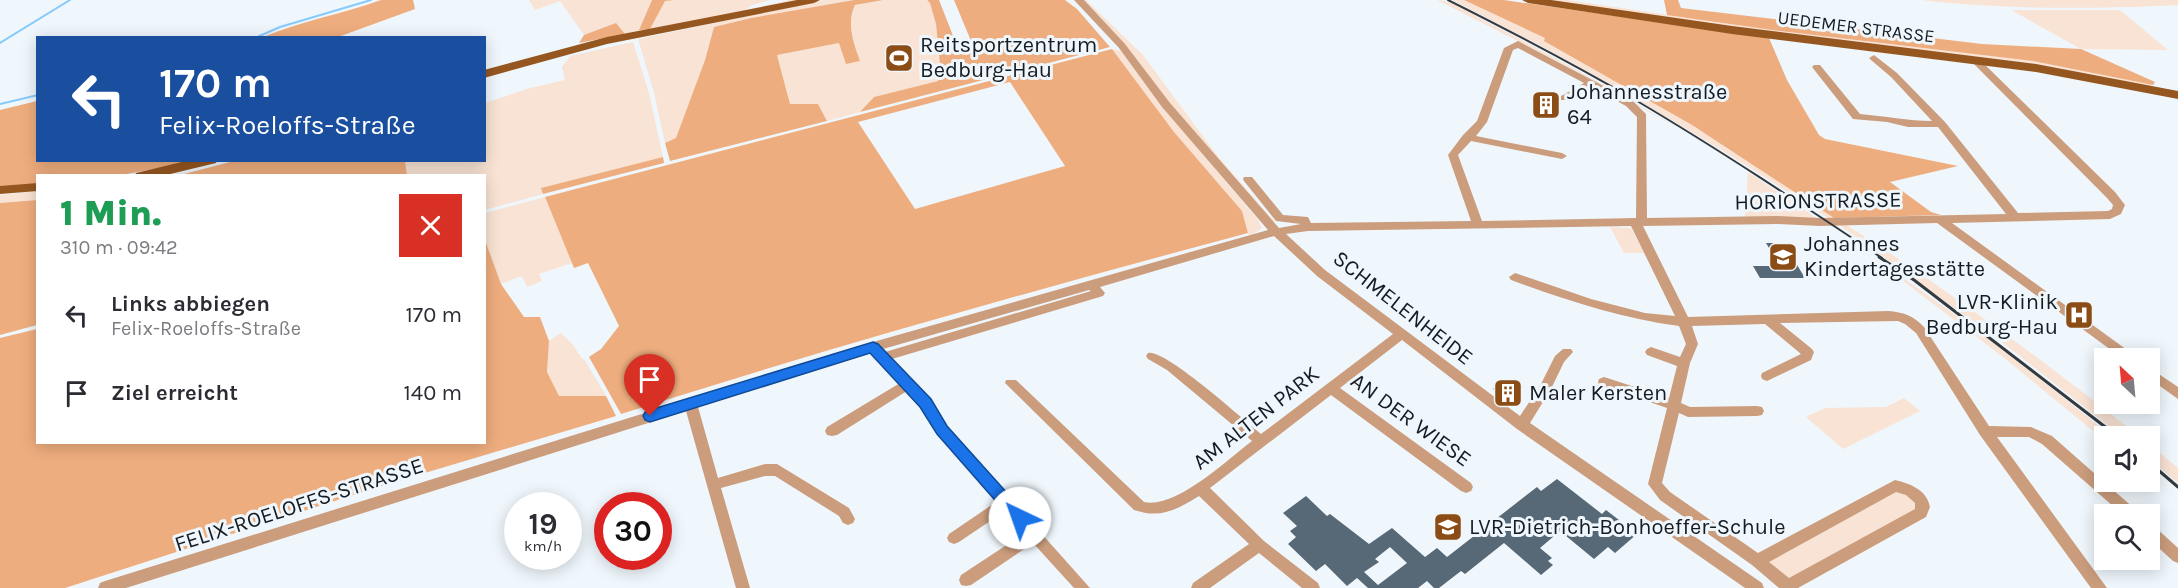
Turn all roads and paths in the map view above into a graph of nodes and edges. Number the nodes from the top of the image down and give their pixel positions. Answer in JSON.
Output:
{"nodes":[{"id":1,"x":814,"y":0,"type":"edge"},
{"id":2,"x":1079,"y":0,"type":"edge"},
{"id":3,"x":1528,"y":0,"type":"edge"},
{"id":4,"x":1874,"y":58,"type":"dead end"},
{"id":5,"x":1975,"y":60,"type":"junction"},
{"id":6,"x":1817,"y":67,"type":"dead end"},
{"id":7,"x":486,"y":73,"type":"edge"},
{"id":8,"x":1591,"y":83,"type":"junction"},
{"id":9,"x":2178,"y":95,"type":"edge"},
{"id":10,"x":1565,"y":98,"type":"dead end"},
{"id":11,"x":1941,"y":124,"type":"junction"},
{"id":12,"x":1467,"y":137,"type":"junction"},
{"id":13,"x":1562,"y":156,"type":"dead end"},
{"id":14,"x":201,"y":162,"type":"edge"},
{"id":15,"x":150,"y":174,"type":"edge"},
{"id":16,"x":1248,"y":179,"type":"dead end"},
{"id":17,"x":36,"y":187,"type":"edge"},
{"id":18,"x":0,"y":190,"type":"edge"},
{"id":19,"x":2015,"y":217,"type":"junction"},
{"id":20,"x":1939,"y":219,"type":"junction"},
{"id":21,"x":1639,"y":222,"type":"junction"},
{"id":22,"x":1478,"y":225,"type":"junction"},
{"id":23,"x":1308,"y":227,"type":"junction"},
{"id":24,"x":1276,"y":232,"type":"junction"},
{"id":25,"x":1515,"y":277,"type":"dead end"},
{"id":26,"x":1767,"y":319,"type":"junction"},
{"id":27,"x":1684,"y":322,"type":"junction"},
{"id":28,"x":1400,"y":334,"type":"junction"},
{"id":29,"x":2116,"y":348,"type":"edge"},
{"id":30,"x":1567,"y":352,"type":"dead end"},
{"id":31,"x":1651,"y":352,"type":"dead end"},
{"id":32,"x":877,"y":353,"type":"junction"},
{"id":33,"x":1152,"y":356,"type":"dead end"},
{"id":34,"x":1684,"y":363,"type":"junction"},
{"id":35,"x":1767,"y":376,"type":"dead end"},
{"id":36,"x":2160,"y":380,"type":"edge"},
{"id":37,"x":1604,"y":382,"type":"dead end"},
{"id":38,"x":1011,"y":383,"type":"dead end"},
{"id":39,"x":907,"y":385,"type":"junction"},
{"id":40,"x":1330,"y":387,"type":"junction"},
{"id":41,"x":2178,"y":394,"type":"edge"},
{"id":42,"x":690,"y":403,"type":"junction"},
{"id":43,"x":1674,"y":405,"type":"junction"},
{"id":44,"x":1757,"y":411,"type":"dead end"},
{"id":45,"x":1522,"y":424,"type":"junction"},
{"id":46,"x":832,"y":431,"type":"dead end"},
{"id":47,"x":1985,"y":431,"type":"junction"},
{"id":48,"x":1261,"y":441,"type":"junction"},
{"id":49,"x":714,"y":485,"type":"junction"},
{"id":50,"x":1466,"y":487,"type":"dead end"},
{"id":51,"x":1200,"y":488,"type":"junction"},
{"id":52,"x":1006,"y":503,"type":"junction"},
{"id":53,"x":2120,"y":504,"type":"edge"},
{"id":54,"x":848,"y":519,"type":"dead end"},
{"id":55,"x":1035,"y":534,"type":"junction"},
{"id":56,"x":954,"y":537,"type":"dead end"},
{"id":57,"x":2160,"y":540,"type":"edge"},
{"id":58,"x":1259,"y":545,"type":"junction"},
{"id":59,"x":2178,"y":557,"type":"edge"},
{"id":60,"x":1757,"y":561,"type":"junction"},
{"id":61,"x":966,"y":580,"type":"dead end"},
{"id":62,"x":1789,"y":587,"type":"edge"},
{"id":63,"x":105,"y":588,"type":"edge"},
{"id":64,"x":743,"y":588,"type":"edge"},
{"id":65,"x":1083,"y":588,"type":"edge"},
{"id":66,"x":1198,"y":588,"type":"edge"},
{"id":67,"x":1313,"y":588,"type":"edge"},
{"id":68,"x":1757,"y":588,"type":"edge"},
{"id":69,"x":2100,"y":588,"type":"edge"}],
"edges":[{"from":1,"to":7,"type":"main road"},
{"from":2,"to":24,"type":"street","name":"SCHMELENHEIDE"},
{"from":3,"to":5,"type":"main road","name":"UEDEMER STRASSE"},
{"from":4,"to":11,"type":"street"},
{"from":5,"to":9,"type":"main road","name":"UEDEMER STRASSE"},
{"from":5,"to":19,"type":"street","name":"HORIONSTRASSE"},
{"from":6,"to":11,"type":"street"},
{"from":8,"to":10,"type":"street"},
{"from":8,"to":12,"type":"street"},
{"from":8,"to":21,"type":"street"},
{"from":11,"to":19,"type":"street"},
{"from":12,"to":13,"type":"street"},
{"from":12,"to":22,"type":"street"},
{"from":14,"to":15,"type":"main road"},
{"from":16,"to":23,"type":"street","name":"HORIONSTRASSE"},
{"from":17,"to":18,"type":"main road"},
{"from":19,"to":20,"type":"street","name":"HORIONSTRASSE"},
{"from":20,"to":21,"type":"street","name":"HORIONSTRASSE"},
{"from":20,"to":29,"type":"street"},
{"from":21,"to":22,"type":"street","name":"HORIONSTRASSE"},
{"from":21,"to":27,"type":"street"},
{"from":22,"to":23,"type":"street","name":"HORIONSTRASSE"},
{"from":23,"to":24,"type":"street","name":"HORIONSTRASSE"},
{"from":24,"to":28,"type":"street","name":"SCHMELENHEIDE"},
{"from":24,"to":32,"type":"street","name":"FELIX-ROELOFFS-STRASSE"},
{"from":25,"to":27,"type":"street"},
{"from":26,"to":27,"type":"street"},
{"from":26,"to":35,"type":"street"},
{"from":26,"to":47,"type":"street"},
{"from":27,"to":34,"type":"street"},
{"from":28,"to":40,"type":"street","name":"AM ALTEN PARK"},
{"from":28,"to":45,"type":"street","name":"SCHMELENHEIDE"},
{"from":30,"to":45,"type":"street"},
{"from":31,"to":34,"type":"street"},
{"from":32,"to":39,"type":"street"},
{"from":32,"to":42,"type":"street","name":"FELIX-ROELOFFS-STRASSE"},
{"from":33,"to":48,"type":"street"},
{"from":34,"to":43,"type":"street"},
{"from":36,"to":41,"type":"street"},
{"from":37,"to":43,"type":"street"},
{"from":38,"to":51,"type":"street"},
{"from":39,"to":46,"type":"street"},
{"from":39,"to":52,"type":"street"},
{"from":40,"to":48,"type":"street","name":"AM ALTEN PARK"},
{"from":40,"to":50,"type":"street","name":"AN DER WIESE"},
{"from":42,"to":49,"type":"street"},
{"from":42,"to":63,"type":"street","name":"FELIX-ROELOFFS-STRASSE"},
{"from":43,"to":44,"type":"street"},
{"from":43,"to":60,"type":"street"},
{"from":45,"to":68,"type":"street","name":"SCHMELENHEIDE"},
{"from":47,"to":53,"type":"street"},
{"from":47,"to":69,"type":"street"},
{"from":48,"to":51,"type":"street","name":"AM ALTEN PARK"},
{"from":49,"to":54,"type":"street"},
{"from":49,"to":64,"type":"street"},
{"from":51,"to":58,"type":"street","name":"AM ALTEN PARK"},
{"from":52,"to":55,"type":"street"},
{"from":52,"to":56,"type":"street"},
{"from":55,"to":61,"type":"street"},
{"from":55,"to":65,"type":"street"},
{"from":57,"to":59,"type":"street"},
{"from":58,"to":66,"type":"street"},
{"from":58,"to":67,"type":"street","name":"AM ALTEN PARK"},
{"from":60,"to":62,"type":"street"},
{"from":60,"to":62,"type":"street"}]}
